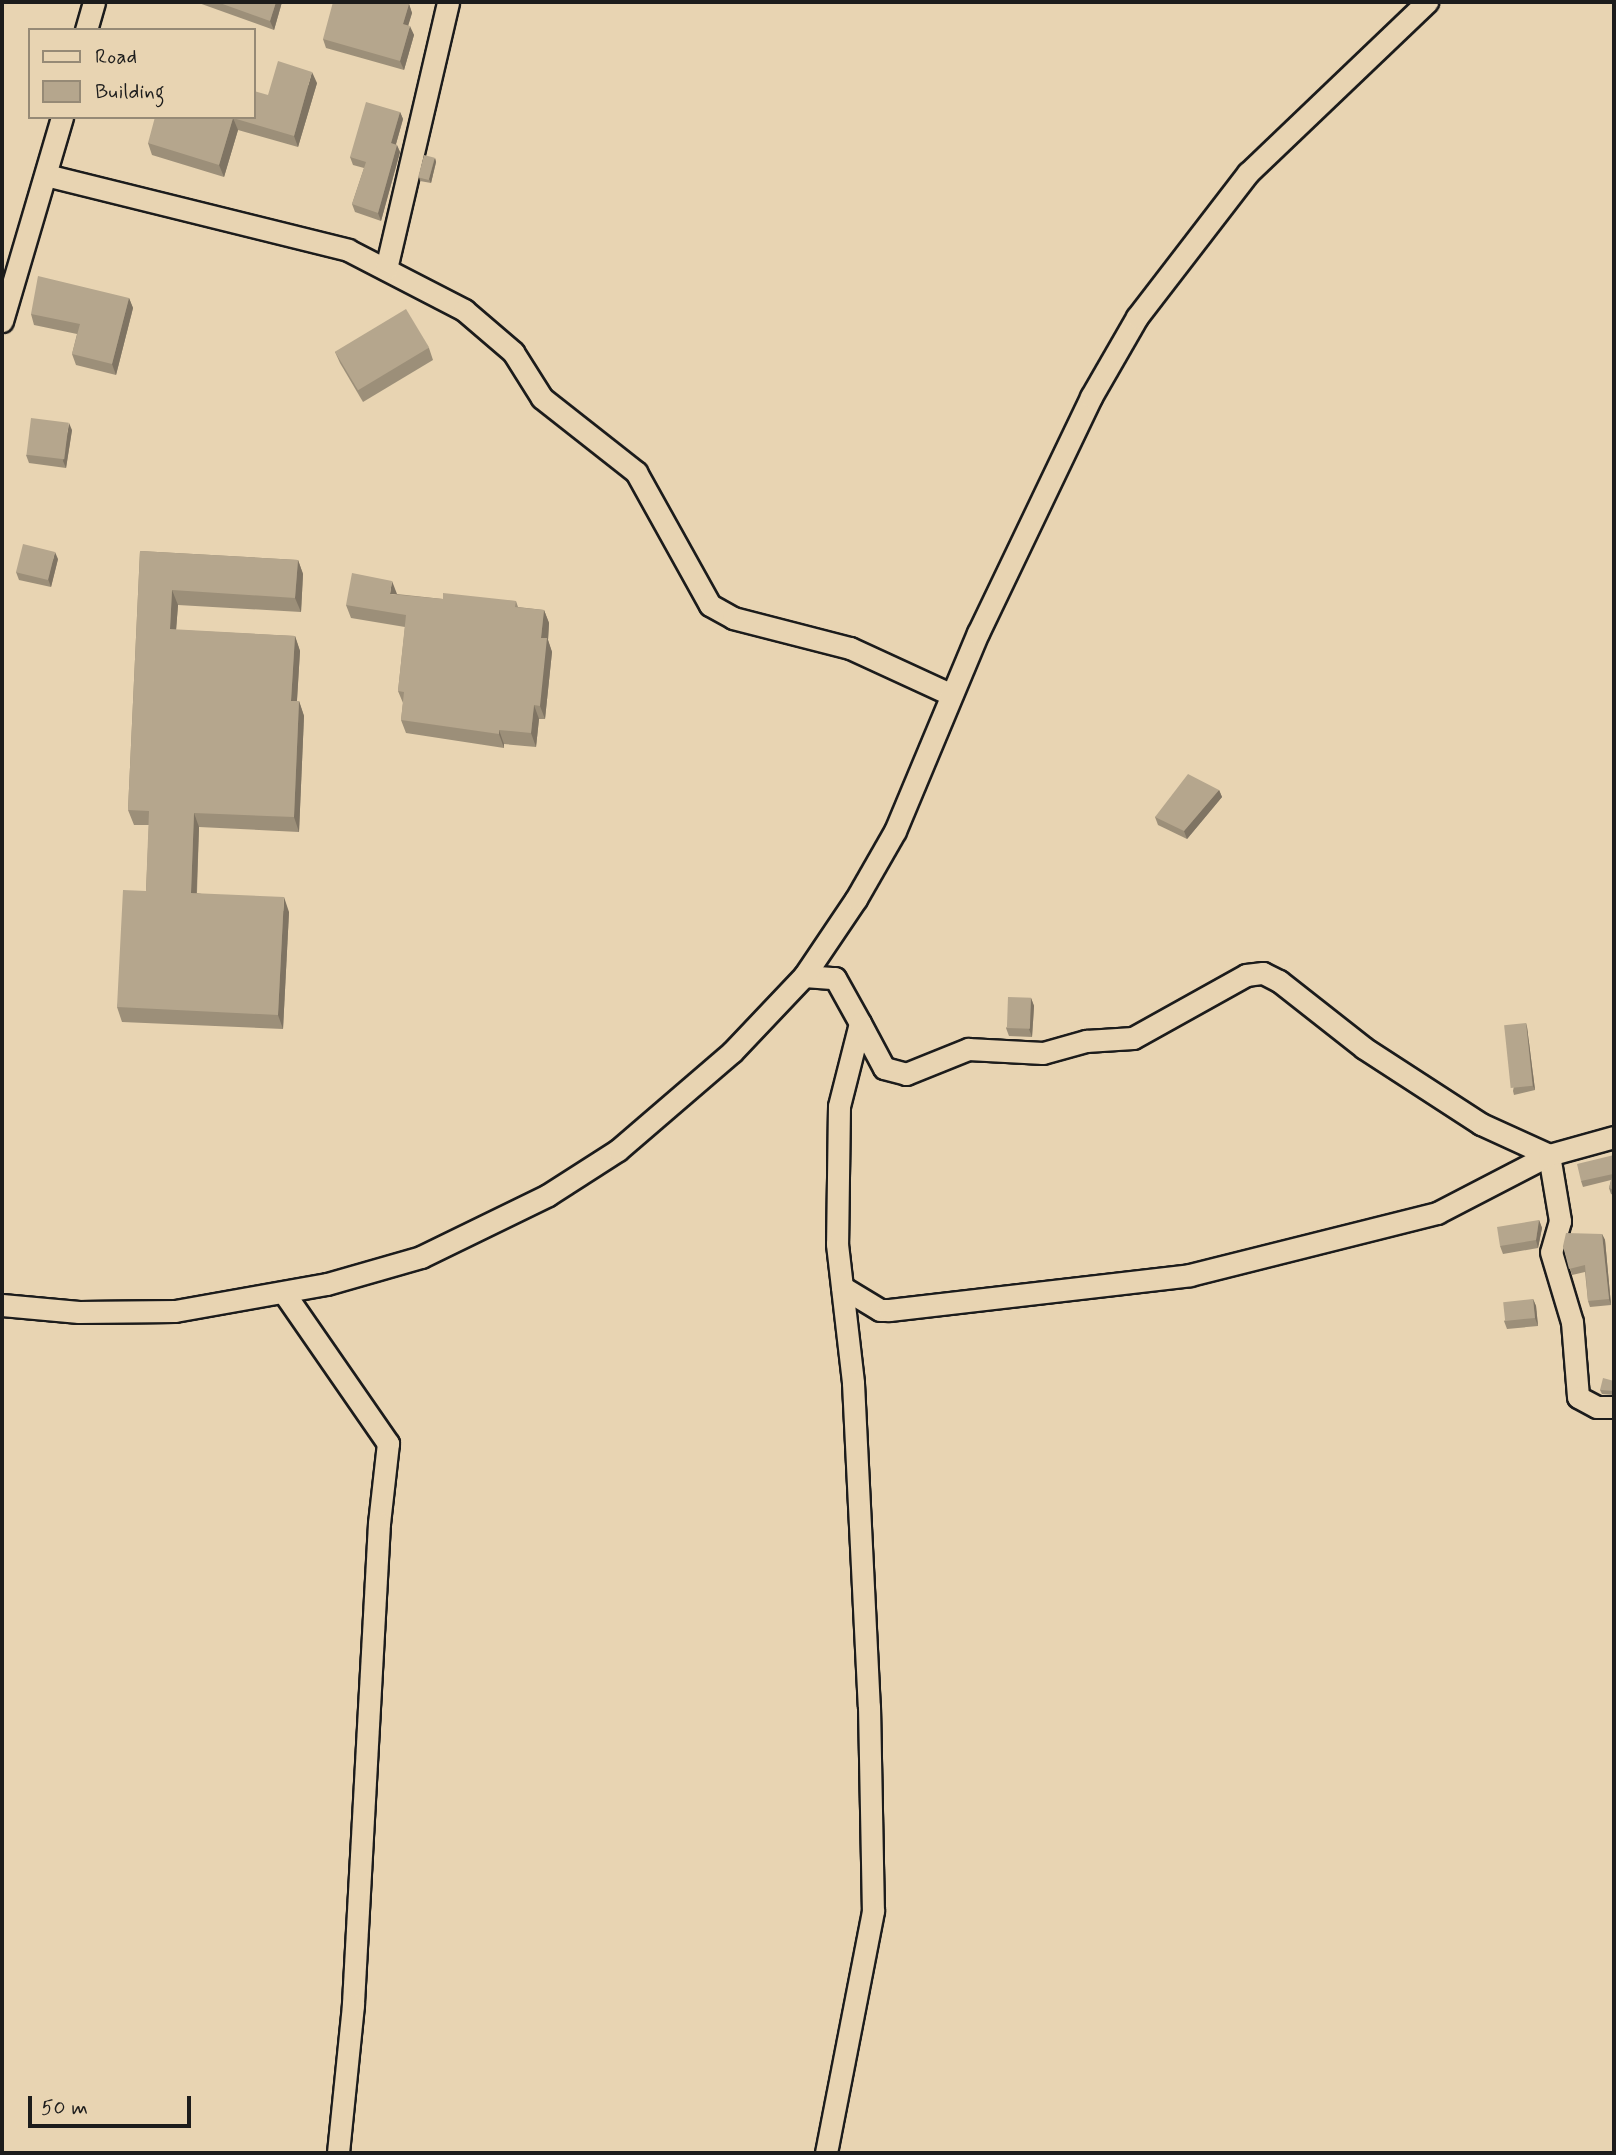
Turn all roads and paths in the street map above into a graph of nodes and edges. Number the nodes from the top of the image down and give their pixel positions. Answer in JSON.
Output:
{"nodes":[{"id":1,"x":94,"y":2,"type":"edge"},
{"id":2,"x":448,"y":2,"type":"edge"},
{"id":3,"x":1427,"y":2,"type":"edge"},
{"id":4,"x":87,"y":28,"type":"edge"},
{"id":5,"x":61,"y":119,"type":"edge"},
{"id":6,"x":46,"y":175,"type":"junction"},
{"id":7,"x":386,"y":269,"type":"junction"},
{"id":8,"x":2,"y":321,"type":"edge"},
{"id":9,"x":950,"y":694,"type":"junction"},
{"id":10,"x":803,"y":976,"type":"junction"},
{"id":11,"x":860,"y":1023,"type":"junction"},
{"id":12,"x":1614,"y":1136,"type":"edge"},
{"id":13,"x":1549,"y":1155,"type":"junction"},
{"id":14,"x":842,"y":1287,"type":"junction"},
{"id":15,"x":284,"y":1293,"type":"junction"},
{"id":16,"x":2,"y":1305,"type":"edge"},
{"id":17,"x":1614,"y":1407,"type":"edge"},
{"id":18,"x":338,"y":2153,"type":"edge"},
{"id":19,"x":826,"y":2153,"type":"edge"}],
"edges":[{"from":1,"to":4,"type":"street"},
{"from":2,"to":7,"type":"street"},
{"from":3,"to":9,"type":"street"},
{"from":5,"to":6,"type":"street"},
{"from":6,"to":7,"type":"street"},
{"from":6,"to":8,"type":"street"},
{"from":7,"to":9,"type":"street"},
{"from":9,"to":10,"type":"street"},
{"from":10,"to":11,"type":"street"},
{"from":10,"to":15,"type":"street"},
{"from":11,"to":13,"type":"street"},
{"from":11,"to":14,"type":"street"},
{"from":12,"to":13,"type":"street"},
{"from":13,"to":14,"type":"street"},
{"from":13,"to":17,"type":"street"},
{"from":14,"to":19,"type":"street"},
{"from":15,"to":16,"type":"street"},
{"from":15,"to":18,"type":"street"}]}
